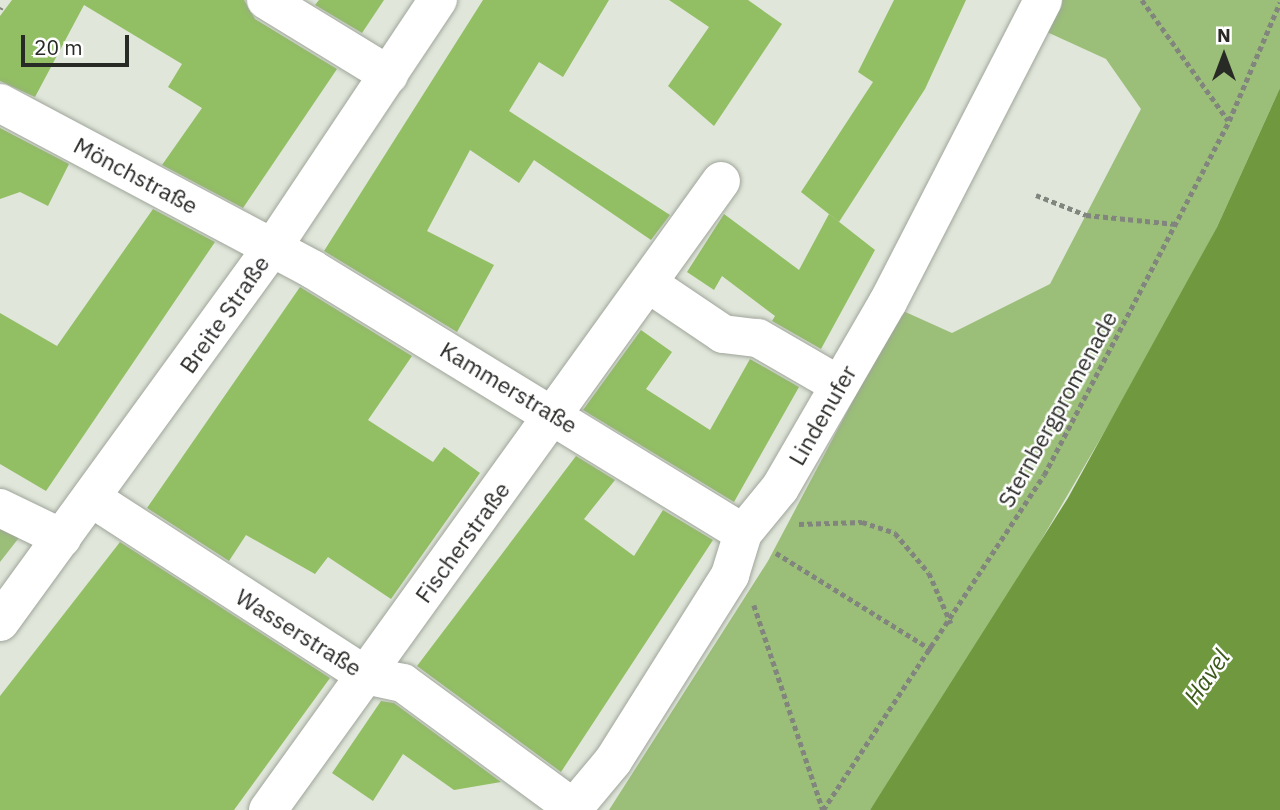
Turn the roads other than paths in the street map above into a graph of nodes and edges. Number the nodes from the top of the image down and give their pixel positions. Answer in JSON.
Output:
{"nodes":[{"id":1,"x":266,"y":0,"type":"edge"},
{"id":2,"x":438,"y":0,"type":"edge"},
{"id":3,"x":1044,"y":0,"type":"edge"},
{"id":4,"x":389,"y":75,"type":"junction"},
{"id":5,"x":0,"y":103,"type":"edge"},
{"id":6,"x":721,"y":181,"type":"dead end"},
{"id":7,"x":273,"y":246,"type":"junction"},
{"id":8,"x":652,"y":279,"type":"junction"},
{"id":9,"x":839,"y":385,"type":"junction"},
{"id":10,"x":555,"y":414,"type":"junction"},
{"id":11,"x":93,"y":499,"type":"junction"},
{"id":12,"x":0,"y":508,"type":"edge"},
{"id":13,"x":743,"y":533,"type":"junction"},
{"id":14,"x":62,"y":538,"type":"junction"},
{"id":15,"x":0,"y":622,"type":"edge"},
{"id":16,"x":365,"y":675,"type":"junction"},
{"id":17,"x":572,"y":809,"type":"edge"},
{"id":18,"x":268,"y":810,"type":"edge"}],
"edges":[{"from":1,"to":4,"type":"street"},
{"from":2,"to":4,"type":"street","name":"Breite Straße"},
{"from":3,"to":9,"type":"street","name":"Lindenufer"},
{"from":4,"to":7,"type":"street","name":"Breite Straße"},
{"from":5,"to":7,"type":"street","name":"Mönchstraße"},
{"from":6,"to":8,"type":"street","name":"Fischerstraße"},
{"from":7,"to":10,"type":"street","name":"Kammerstraße"},
{"from":7,"to":11,"type":"street","name":"Breite Straße"},
{"from":8,"to":9,"type":"street"},
{"from":8,"to":10,"type":"street","name":"Fischerstraße"},
{"from":9,"to":13,"type":"street","name":"Lindenufer"},
{"from":10,"to":13,"type":"street","name":"Kammerstraße"},
{"from":10,"to":16,"type":"street","name":"Fischerstraße"},
{"from":11,"to":14,"type":"street","name":"Breite Straße"},
{"from":11,"to":16,"type":"street","name":"Wasserstraße"},
{"from":12,"to":14,"type":"street"},
{"from":13,"to":17,"type":"street","name":"Lindenufer"},
{"from":14,"to":15,"type":"street","name":"Breite Straße"},
{"from":16,"to":17,"type":"street","name":"Wasserstraße"},
{"from":16,"to":18,"type":"street","name":"Fischerstraße"}]}
